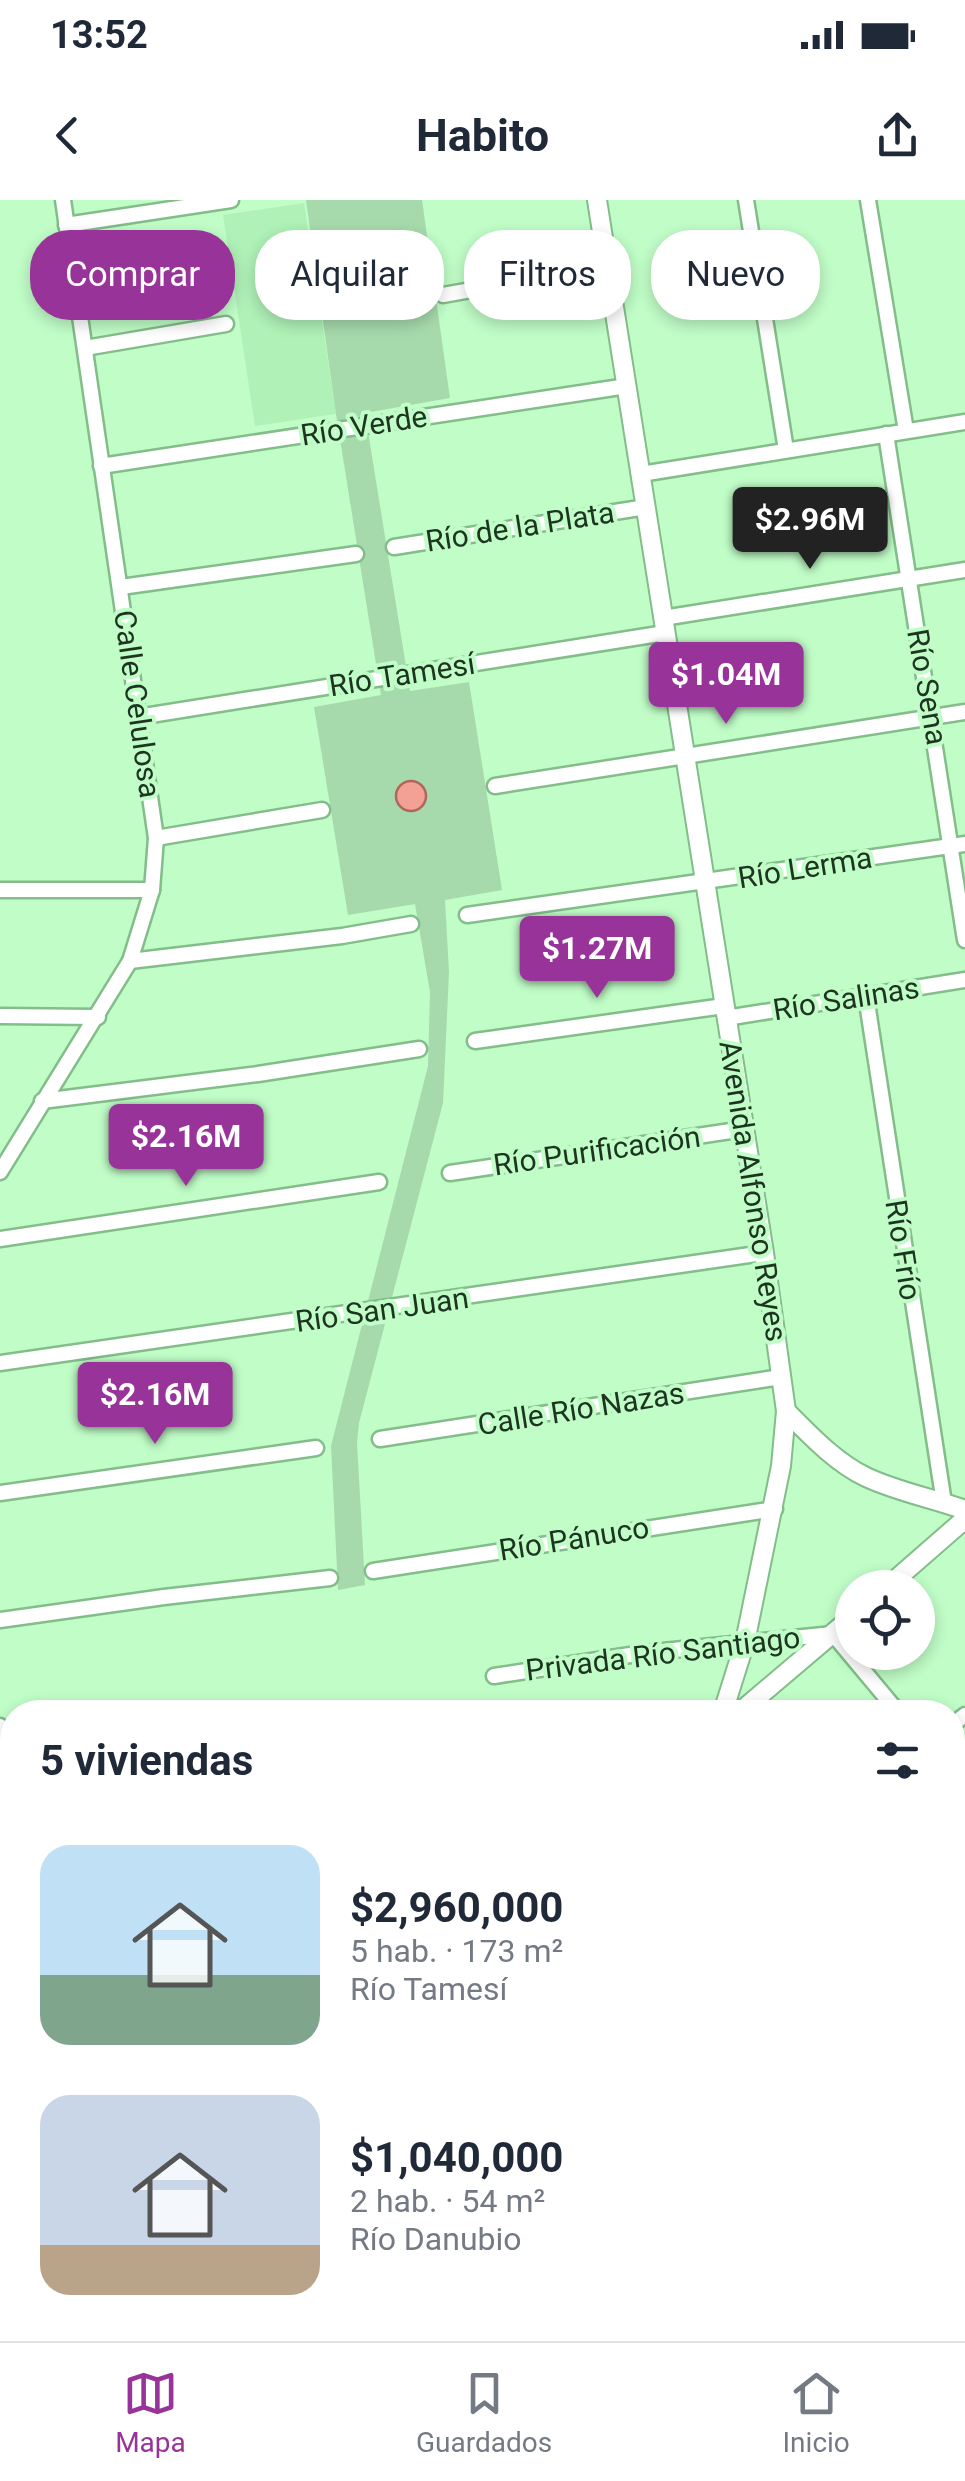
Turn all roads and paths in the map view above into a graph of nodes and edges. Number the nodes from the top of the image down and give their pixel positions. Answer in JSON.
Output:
{"nodes":[{"id":1,"x":63,"y":200,"type":"edge"},
{"id":2,"x":231,"y":200,"type":"edge"},
{"id":3,"x":597,"y":200,"type":"edge"},
{"id":4,"x":746,"y":200,"type":"edge"},
{"id":5,"x":868,"y":200,"type":"edge"},
{"id":6,"x":66,"y":225,"type":"junction"},
{"id":7,"x":602,"y":230,"type":"edge"},
{"id":8,"x":617,"y":320,"type":"edge"},
{"id":9,"x":226,"y":324,"type":"dead end"},
{"id":10,"x":85,"y":348,"type":"junction"},
{"id":11,"x":627,"y":386,"type":"junction"},
{"id":12,"x":965,"y":422,"type":"edge"},
{"id":13,"x":906,"y":430,"type":"junction"},
{"id":14,"x":886,"y":434,"type":"junction"},
{"id":15,"x":786,"y":450,"type":"junction"},
{"id":16,"x":101,"y":466,"type":"junction"},
{"id":17,"x":641,"y":474,"type":"junction"},
{"id":18,"x":646,"y":507,"type":"junction"},
{"id":19,"x":394,"y":547,"type":"dead end"},
{"id":20,"x":356,"y":554,"type":"dead end"},
{"id":21,"x":965,"y":570,"type":"edge"},
{"id":22,"x":908,"y":579,"type":"junction"},
{"id":23,"x":120,"y":587,"type":"junction"},
{"id":24,"x":664,"y":625,"type":"junction"},
{"id":25,"x":965,"y":712,"type":"edge"},
{"id":26,"x":138,"y":717,"type":"junction"},
{"id":27,"x":932,"y":717,"type":"junction"},
{"id":28,"x":685,"y":756,"type":"junction"},
{"id":29,"x":495,"y":786,"type":"dead end"},
{"id":30,"x":322,"y":810,"type":"dead end"},
{"id":31,"x":156,"y":838,"type":"junction"},
{"id":32,"x":959,"y":845,"type":"edge"},
{"id":33,"x":706,"y":883,"type":"junction"},
{"id":34,"x":0,"y":890,"type":"edge"},
{"id":35,"x":152,"y":890,"type":"junction"},
{"id":36,"x":467,"y":915,"type":"dead end"},
{"id":37,"x":411,"y":924,"type":"dead end"},
{"id":38,"x":965,"y":940,"type":"edge"},
{"id":39,"x":130,"y":961,"type":"junction"},
{"id":40,"x":965,"y":980,"type":"edge"},
{"id":41,"x":866,"y":996,"type":"junction"},
{"id":42,"x":725,"y":1012,"type":"junction"},
{"id":43,"x":0,"y":1016,"type":"edge"},
{"id":44,"x":98,"y":1017,"type":"junction"},
{"id":45,"x":475,"y":1041,"type":"dead end"},
{"id":46,"x":419,"y":1049,"type":"dead end"},
{"id":47,"x":42,"y":1101,"type":"junction"},
{"id":48,"x":744,"y":1129,"type":"junction"},
{"id":49,"x":0,"y":1172,"type":"edge"},
{"id":50,"x":450,"y":1172,"type":"dead end"},
{"id":51,"x":379,"y":1182,"type":"dead end"},
{"id":52,"x":0,"y":1239,"type":"edge"},
{"id":53,"x":764,"y":1253,"type":"junction"},
{"id":54,"x":0,"y":1364,"type":"edge"},
{"id":55,"x":781,"y":1377,"type":"junction"},
{"id":56,"x":786,"y":1411,"type":"junction"},
{"id":57,"x":380,"y":1440,"type":"dead end"},
{"id":58,"x":316,"y":1448,"type":"dead end"},
{"id":59,"x":0,"y":1492,"type":"edge"},
{"id":60,"x":944,"y":1503,"type":"junction"},
{"id":61,"x":775,"y":1508,"type":"junction"},
{"id":62,"x":965,"y":1510,"type":"edge"},
{"id":63,"x":965,"y":1519,"type":"edge"},
{"id":64,"x":907,"y":1570,"type":"edge"},
{"id":65,"x":374,"y":1571,"type":"dead end"},
{"id":66,"x":330,"y":1578,"type":"dead end"},
{"id":67,"x":0,"y":1620,"type":"edge"},
{"id":68,"x":833,"y":1634,"type":"junction"},
{"id":69,"x":745,"y":1642,"type":"junction"},
{"id":70,"x":494,"y":1676,"type":"dead end"},
{"id":71,"x":727,"y":1700,"type":"edge"},
{"id":72,"x":754,"y":1700,"type":"edge"},
{"id":73,"x":888,"y":1700,"type":"edge"}],
"edges":[{"from":1,"to":6,"type":"street","name":"Calle Celulosa"},
{"from":2,"to":6,"type":"street"},
{"from":3,"to":7,"type":"street","name":"Avenida Alfonso Reyes"},
{"from":4,"to":15,"type":"street"},
{"from":5,"to":13,"type":"street"},
{"from":6,"to":10,"type":"street","name":"Calle Celulosa"},
{"from":8,"to":11,"type":"street","name":"Avenida Alfonso Reyes"},
{"from":9,"to":10,"type":"street"},
{"from":10,"to":16,"type":"street","name":"Calle Celulosa"},
{"from":11,"to":16,"type":"street","name":"Río Verde"},
{"from":11,"to":17,"type":"street","name":"Avenida Alfonso Reyes"},
{"from":12,"to":13,"type":"street","name":"Río de la Plata"},
{"from":13,"to":14,"type":"street","name":"Río de la Plata"},
{"from":14,"to":15,"type":"street","name":"Río de la Plata"},
{"from":14,"to":22,"type":"street","name":"Río Sena"},
{"from":15,"to":17,"type":"street","name":"Río de la Plata"},
{"from":16,"to":23,"type":"street","name":"Calle Celulosa"},
{"from":17,"to":18,"type":"street","name":"Avenida Alfonso Reyes"},
{"from":18,"to":19,"type":"street","name":"Río de la Plata"},
{"from":18,"to":24,"type":"street","name":"Avenida Alfonso Reyes"},
{"from":20,"to":23,"type":"street"},
{"from":21,"to":22,"type":"street","name":"Río Tamesí"},
{"from":22,"to":24,"type":"street","name":"Río Tamesí"},
{"from":22,"to":27,"type":"street","name":"Río Sena"},
{"from":23,"to":26,"type":"street","name":"Calle Celulosa"},
{"from":24,"to":26,"type":"street","name":"Río Tamesí"},
{"from":24,"to":28,"type":"street","name":"Avenida Alfonso Reyes"},
{"from":25,"to":27,"type":"street"},
{"from":26,"to":31,"type":"street","name":"Calle Celulosa"},
{"from":27,"to":28,"type":"street"},
{"from":27,"to":32,"type":"street","name":"Río Sena"},
{"from":28,"to":29,"type":"street"},
{"from":28,"to":33,"type":"street","name":"Avenida Alfonso Reyes"},
{"from":30,"to":31,"type":"street"},
{"from":31,"to":35,"type":"street","name":"Calle Celulosa"},
{"from":32,"to":33,"type":"street","name":"Río Lerma"},
{"from":32,"to":38,"type":"street","name":"Río Sena"},
{"from":33,"to":36,"type":"street","name":"Río Lerma"},
{"from":33,"to":42,"type":"street","name":"Avenida Alfonso Reyes"},
{"from":34,"to":35,"type":"street"},
{"from":35,"to":39,"type":"street","name":"Calle Celulosa"},
{"from":37,"to":39,"type":"street"},
{"from":39,"to":44,"type":"street","name":"Calle Celulosa"},
{"from":40,"to":41,"type":"street","name":"Río Salinas"},
{"from":41,"to":42,"type":"street","name":"Río Salinas"},
{"from":41,"to":60,"type":"street","name":"Río Frío"},
{"from":42,"to":45,"type":"street","name":"Río Salinas"},
{"from":42,"to":48,"type":"street","name":"Avenida Alfonso Reyes"},
{"from":43,"to":44,"type":"street"},
{"from":44,"to":47,"type":"street","name":"Calle Celulosa"},
{"from":46,"to":47,"type":"street"},
{"from":47,"to":49,"type":"street","name":"Calle Celulosa"},
{"from":48,"to":50,"type":"street","name":"Río Purificación"},
{"from":48,"to":53,"type":"street","name":"Avenida Alfonso Reyes"},
{"from":51,"to":52,"type":"street"},
{"from":53,"to":54,"type":"street","name":"Río San Juan"},
{"from":53,"to":55,"type":"street","name":"Avenida Alfonso Reyes"},
{"from":55,"to":56,"type":"street","name":"Avenida Alfonso Reyes"},
{"from":55,"to":57,"type":"street","name":"Calle Río Nazas"},
{"from":56,"to":60,"type":"street"},
{"from":56,"to":61,"type":"street","name":"Avenida Alfonso Reyes"},
{"from":58,"to":59,"type":"street"},
{"from":60,"to":62,"type":"street"},
{"from":61,"to":65,"type":"street","name":"Río Pánuco"},
{"from":61,"to":69,"type":"street","name":"Avenida Alfonso Reyes"},
{"from":63,"to":64,"type":"street"},
{"from":66,"to":67,"type":"street"},
{"from":68,"to":69,"type":"street","name":"Privada Río Santiago"},
{"from":68,"to":72,"type":"street"},
{"from":68,"to":73,"type":"street"},
{"from":69,"to":70,"type":"street","name":"Privada Río Santiago"},
{"from":69,"to":71,"type":"street","name":"Avenida Alfonso Reyes"}]}
